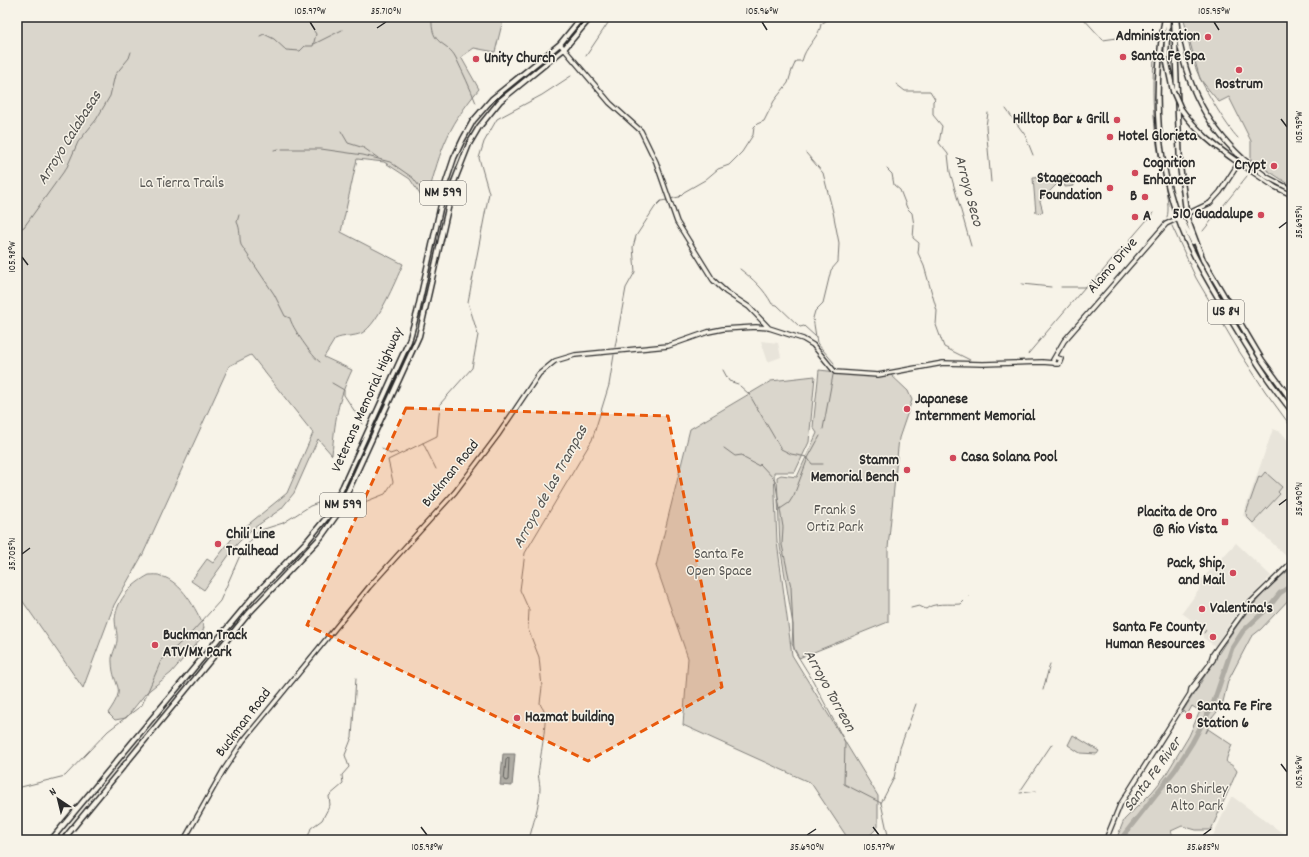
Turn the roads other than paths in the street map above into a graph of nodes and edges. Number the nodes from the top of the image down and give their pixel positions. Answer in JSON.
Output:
{"nodes":[{"id":1,"x":582,"y":17,"type":"edge"},
{"id":2,"x":591,"y":17,"type":"edge"},
{"id":3,"x":1167,"y":17,"type":"edge"},
{"id":4,"x":1175,"y":17,"type":"edge"},
{"id":5,"x":560,"y":44,"type":"junction"},
{"id":6,"x":564,"y":49,"type":"junction"},
{"id":7,"x":1242,"y":158,"type":"junction"},
{"id":8,"x":1239,"y":163,"type":"junction"},
{"id":9,"x":1292,"y":190,"type":"edge"},
{"id":10,"x":1292,"y":195,"type":"edge"},
{"id":11,"x":1186,"y":215,"type":"junction"},
{"id":12,"x":1178,"y":218,"type":"junction"},
{"id":13,"x":1198,"y":249,"type":"junction"},
{"id":14,"x":769,"y":328,"type":"junction"},
{"id":15,"x":1059,"y":350,"type":"junction"},
{"id":16,"x":1060,"y":358,"type":"junction"},
{"id":17,"x":1054,"y":360,"type":"junction"},
{"id":18,"x":1292,"y":401,"type":"edge"},
{"id":19,"x":1292,"y":411,"type":"edge"},
{"id":20,"x":1292,"y":564,"type":"edge"},
{"id":21,"x":1107,"y":838,"type":"edge"},
{"id":22,"x":51,"y":840,"type":"edge"},
{"id":23,"x":64,"y":840,"type":"edge"},
{"id":24,"x":184,"y":840,"type":"edge"}],
"edges":[{"from":1,"to":5,"type":"highway","name":"Veterans Memorial Highway","number":"NM 599"},
{"from":2,"to":6,"type":"highway","name":"Veterans Memorial Highway","number":"NM 599"},
{"from":3,"to":8,"type":"highway","bridge":true},
{"from":3,"to":12,"type":"highway","number":"US 84"},
{"from":4,"to":7,"type":"highway"},
{"from":4,"to":11,"type":"highway","number":"US 84"},
{"from":5,"to":6,"type":"street"},
{"from":5,"to":22,"type":"highway","name":"Veterans Memorial Highway","number":"NM 599"},
{"from":6,"to":14,"type":"street"},
{"from":6,"to":23,"type":"highway","name":"Veterans Memorial Highway","number":"NM 599"},
{"from":7,"to":8,"type":"street","name":"Alamo Drive"},
{"from":7,"to":9,"type":"street"},
{"from":8,"to":10,"type":"street"},
{"from":8,"to":11,"type":"street","name":"Alamo Drive"},
{"from":11,"to":12,"type":"street","name":"Alamo Drive"},
{"from":11,"to":13,"type":"highway","number":"US 84"},
{"from":12,"to":13,"type":"highway"},
{"from":12,"to":15,"type":"street","name":"Alamo Drive"},
{"from":12,"to":19,"type":"highway","number":"US 84"},
{"from":13,"to":18,"type":"highway","number":"US 84"},
{"from":14,"to":17,"type":"street","name":"Buckman Road"},
{"from":14,"to":24,"type":"street","name":"Buckman Road"},
{"from":15,"to":16,"type":"street"},
{"from":15,"to":17,"type":"street","name":"Alamo Drive"},
{"from":16,"to":17,"type":"street"},
{"from":16,"to":17,"type":"street"},
{"from":20,"to":21,"type":"street"}]}
